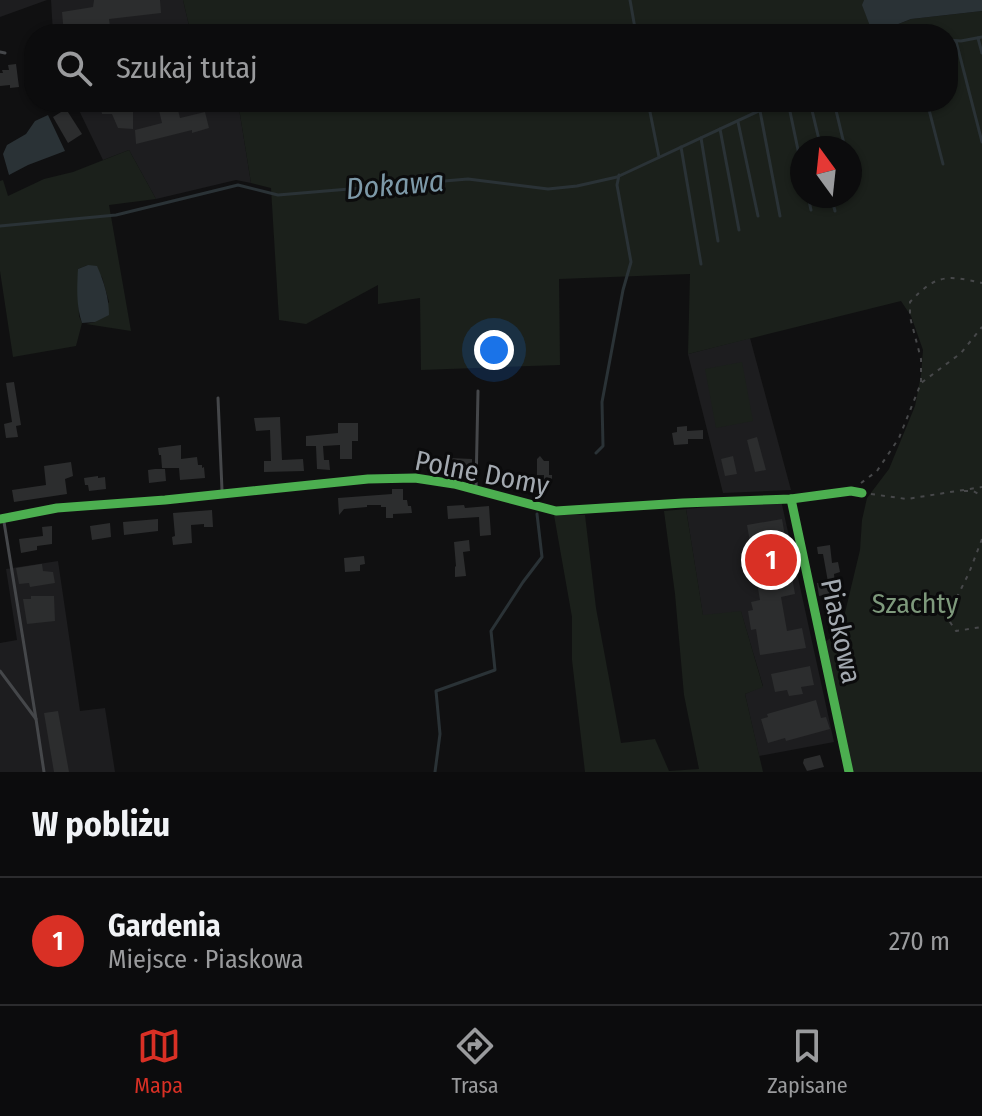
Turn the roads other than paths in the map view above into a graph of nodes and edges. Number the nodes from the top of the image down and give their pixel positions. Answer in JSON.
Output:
{"nodes":[{"id":1,"x":478,"y":391,"type":"dead end"},
{"id":2,"x":218,"y":398,"type":"dead end"},
{"id":3,"x":476,"y":490,"type":"junction"},
{"id":4,"x":856,"y":492,"type":"road end"},
{"id":5,"x":222,"y":493,"type":"junction"},
{"id":6,"x":791,"y":499,"type":"junction"},
{"id":7,"x":2,"y":519,"type":"edge"},
{"id":8,"x":0,"y":671,"type":"edge"},
{"id":9,"x":36,"y":719,"type":"junction"},
{"id":10,"x":44,"y":772,"type":"edge"},
{"id":11,"x":849,"y":772,"type":"edge"}],
"edges":[{"from":1,"to":3,"type":"lane"},
{"from":2,"to":5,"type":"lane"},
{"from":3,"to":5,"type":"street","name":"Polne Domy"},
{"from":3,"to":6,"type":"street","name":"Polne Domy"},
{"from":4,"to":6,"type":"street","name":"Polne Domy"},
{"from":5,"to":7,"type":"street","name":"Polne Domy"},
{"from":6,"to":11,"type":"street","name":"Piaskowa"},
{"from":7,"to":9,"type":"lane"},
{"from":8,"to":9,"type":"lane"},
{"from":9,"to":10,"type":"lane"}]}
